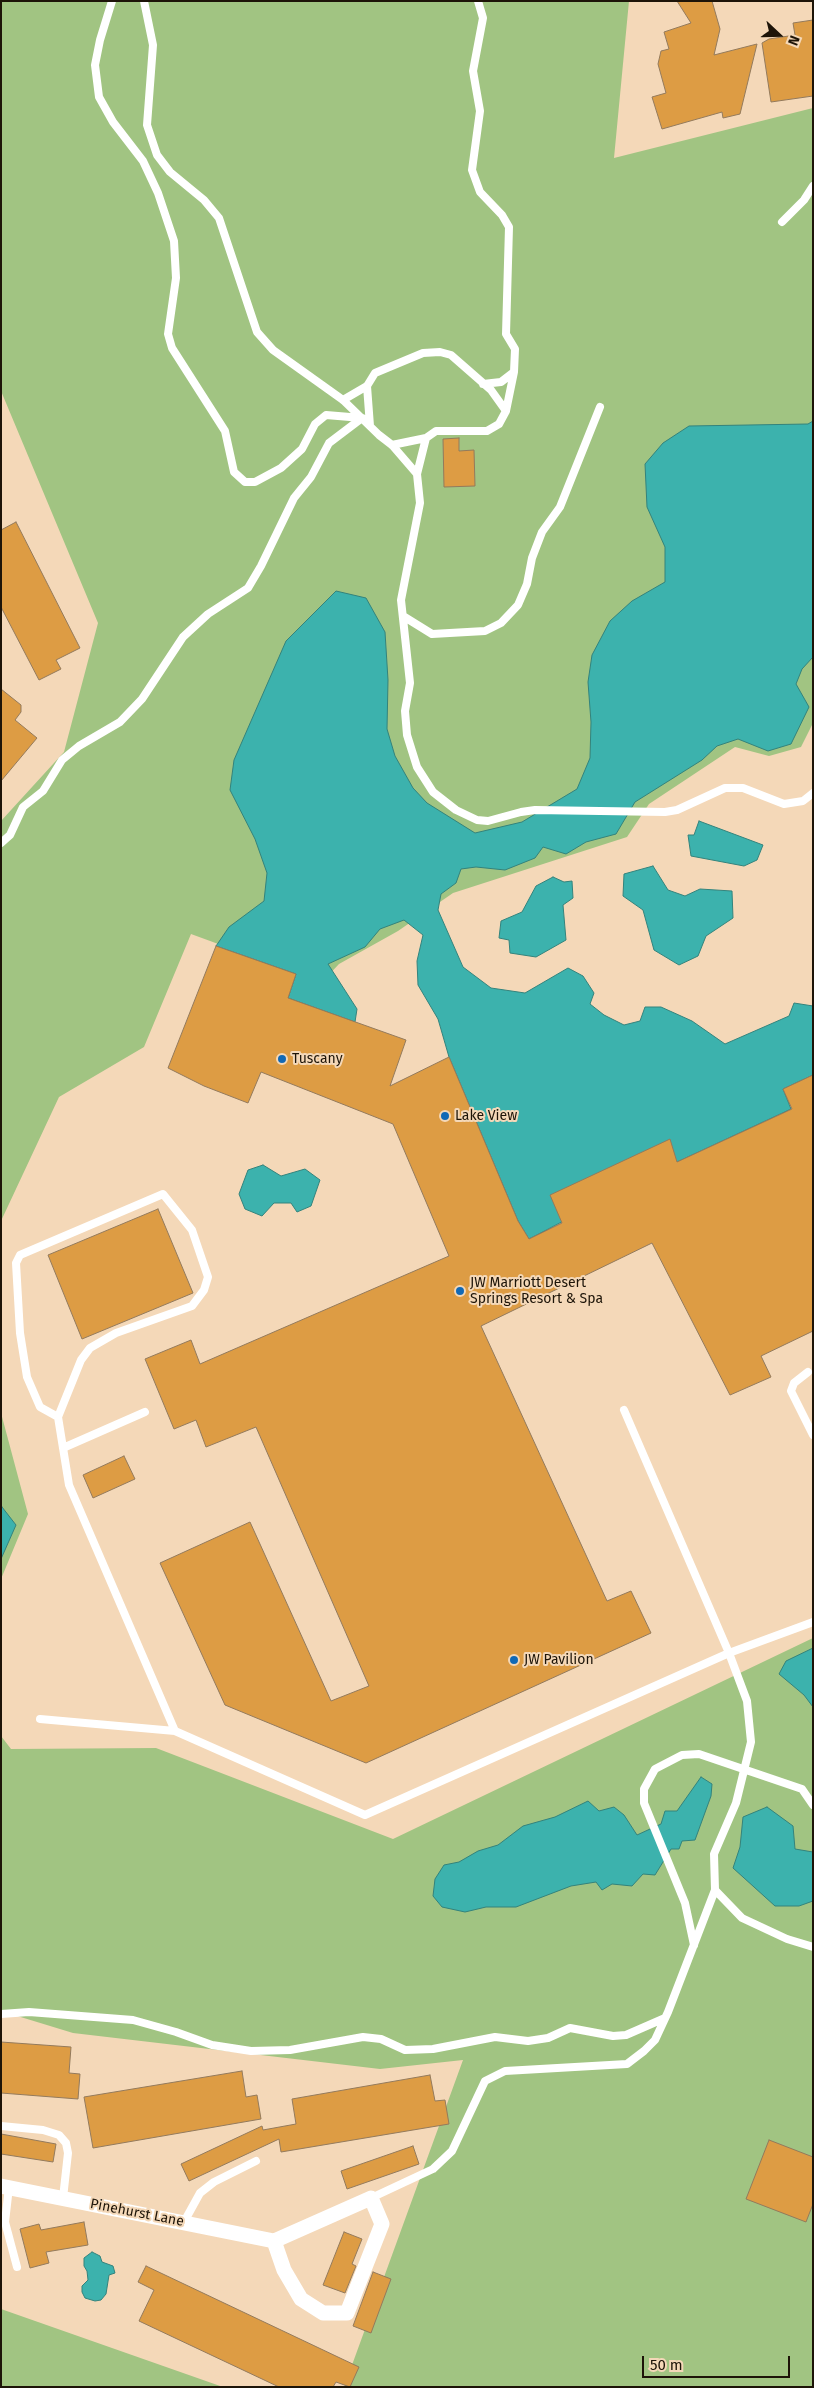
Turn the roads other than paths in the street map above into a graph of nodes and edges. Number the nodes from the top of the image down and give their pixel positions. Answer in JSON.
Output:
{"nodes":[{"id":1,"x":112,"y":1,"type":"edge"},
{"id":2,"x":144,"y":1,"type":"edge"},
{"id":3,"x":478,"y":1,"type":"edge"},
{"id":4,"x":813,"y":186,"type":"edge"},
{"id":5,"x":782,"y":222,"type":"dead end"},
{"id":6,"x":514,"y":372,"type":"junction"},
{"id":7,"x":483,"y":384,"type":"junction"},
{"id":8,"x":367,"y":386,"type":"junction"},
{"id":9,"x":343,"y":400,"type":"junction"},
{"id":10,"x":600,"y":407,"type":"dead end"},
{"id":11,"x":506,"y":411,"type":"junction"},
{"id":12,"x":362,"y":418,"type":"junction"},
{"id":13,"x":370,"y":426,"type":"junction"},
{"id":14,"x":426,"y":438,"type":"junction"},
{"id":15,"x":392,"y":445,"type":"junction"},
{"id":16,"x":417,"y":474,"type":"junction"},
{"id":17,"x":404,"y":616,"type":"junction"},
{"id":18,"x":813,"y":793,"type":"edge"},
{"id":19,"x":1,"y":842,"type":"edge"},
{"id":20,"x":808,"y":1372,"type":"dead end"},
{"id":21,"x":624,"y":1410,"type":"dead end"},
{"id":22,"x":146,"y":1412,"type":"dead end"},
{"id":23,"x":58,"y":1417,"type":"junction"},
{"id":24,"x":813,"y":1435,"type":"edge"},
{"id":25,"x":63,"y":1448,"type":"junction"},
{"id":26,"x":813,"y":1622,"type":"edge"},
{"id":27,"x":730,"y":1653,"type":"junction"},
{"id":28,"x":40,"y":1719,"type":"dead end"},
{"id":29,"x":175,"y":1730,"type":"junction"},
{"id":30,"x":745,"y":1769,"type":"junction"},
{"id":31,"x":813,"y":1805,"type":"edge"},
{"id":32,"x":715,"y":1890,"type":"junction"},
{"id":33,"x":694,"y":1945,"type":"junction"},
{"id":34,"x":813,"y":1947,"type":"edge"},
{"id":35,"x":1,"y":2014,"type":"edge"},
{"id":36,"x":665,"y":2018,"type":"junction"},
{"id":37,"x":1,"y":2126,"type":"edge"},
{"id":38,"x":256,"y":2161,"type":"dead end"},
{"id":39,"x":5,"y":2187,"type":"edge"},
{"id":40,"x":63,"y":2198,"type":"junction"},
{"id":41,"x":371,"y":2198,"type":"junction"},
{"id":42,"x":184,"y":2222,"type":"junction"},
{"id":43,"x":274,"y":2241,"type":"junction"},
{"id":44,"x":16,"y":2266,"type":"dead end"}],
"edges":[{"from":1,"to":12,"type":"lane"},
{"from":2,"to":9,"type":"lane"},
{"from":3,"to":6,"type":"lane"},
{"from":4,"to":5,"type":"lane"},
{"from":6,"to":7,"type":"lane"},
{"from":6,"to":11,"type":"lane"},
{"from":7,"to":8,"type":"lane"},
{"from":7,"to":11,"type":"lane"},
{"from":8,"to":9,"type":"lane"},
{"from":8,"to":13,"type":"lane"},
{"from":9,"to":12,"type":"lane"},
{"from":10,"to":17,"type":"lane"},
{"from":11,"to":14,"type":"lane"},
{"from":12,"to":13,"type":"lane"},
{"from":12,"to":19,"type":"lane"},
{"from":13,"to":15,"type":"lane"},
{"from":14,"to":15,"type":"lane"},
{"from":14,"to":16,"type":"lane"},
{"from":15,"to":16,"type":"lane"},
{"from":16,"to":17,"type":"lane"},
{"from":17,"to":18,"type":"lane"},
{"from":20,"to":24,"type":"lane"},
{"from":21,"to":27,"type":"lane"},
{"from":22,"to":25,"type":"lane"},
{"from":23,"to":23,"type":"lane"},
{"from":23,"to":25,"type":"lane"},
{"from":25,"to":29,"type":"lane"},
{"from":26,"to":27,"type":"lane"},
{"from":27,"to":29,"type":"lane"},
{"from":27,"to":30,"type":"lane"},
{"from":28,"to":29,"type":"lane"},
{"from":30,"to":31,"type":"lane"},
{"from":30,"to":32,"type":"lane"},
{"from":30,"to":33,"type":"lane"},
{"from":32,"to":33,"type":"lane"},
{"from":32,"to":34,"type":"lane"},
{"from":33,"to":36,"type":"lane"},
{"from":35,"to":36,"type":"lane"},
{"from":36,"to":41,"type":"lane"},
{"from":37,"to":40,"type":"lane"},
{"from":38,"to":42,"type":"lane"},
{"from":39,"to":40,"type":"street","name":"Pinehurst Lane"},
{"from":39,"to":44,"type":"lane"},
{"from":40,"to":42,"type":"street","name":"Pinehurst Lane"},
{"from":41,"to":43,"type":"street"},
{"from":41,"to":43,"type":"street"},
{"from":42,"to":43,"type":"street","name":"Pinehurst Lane"}]}
